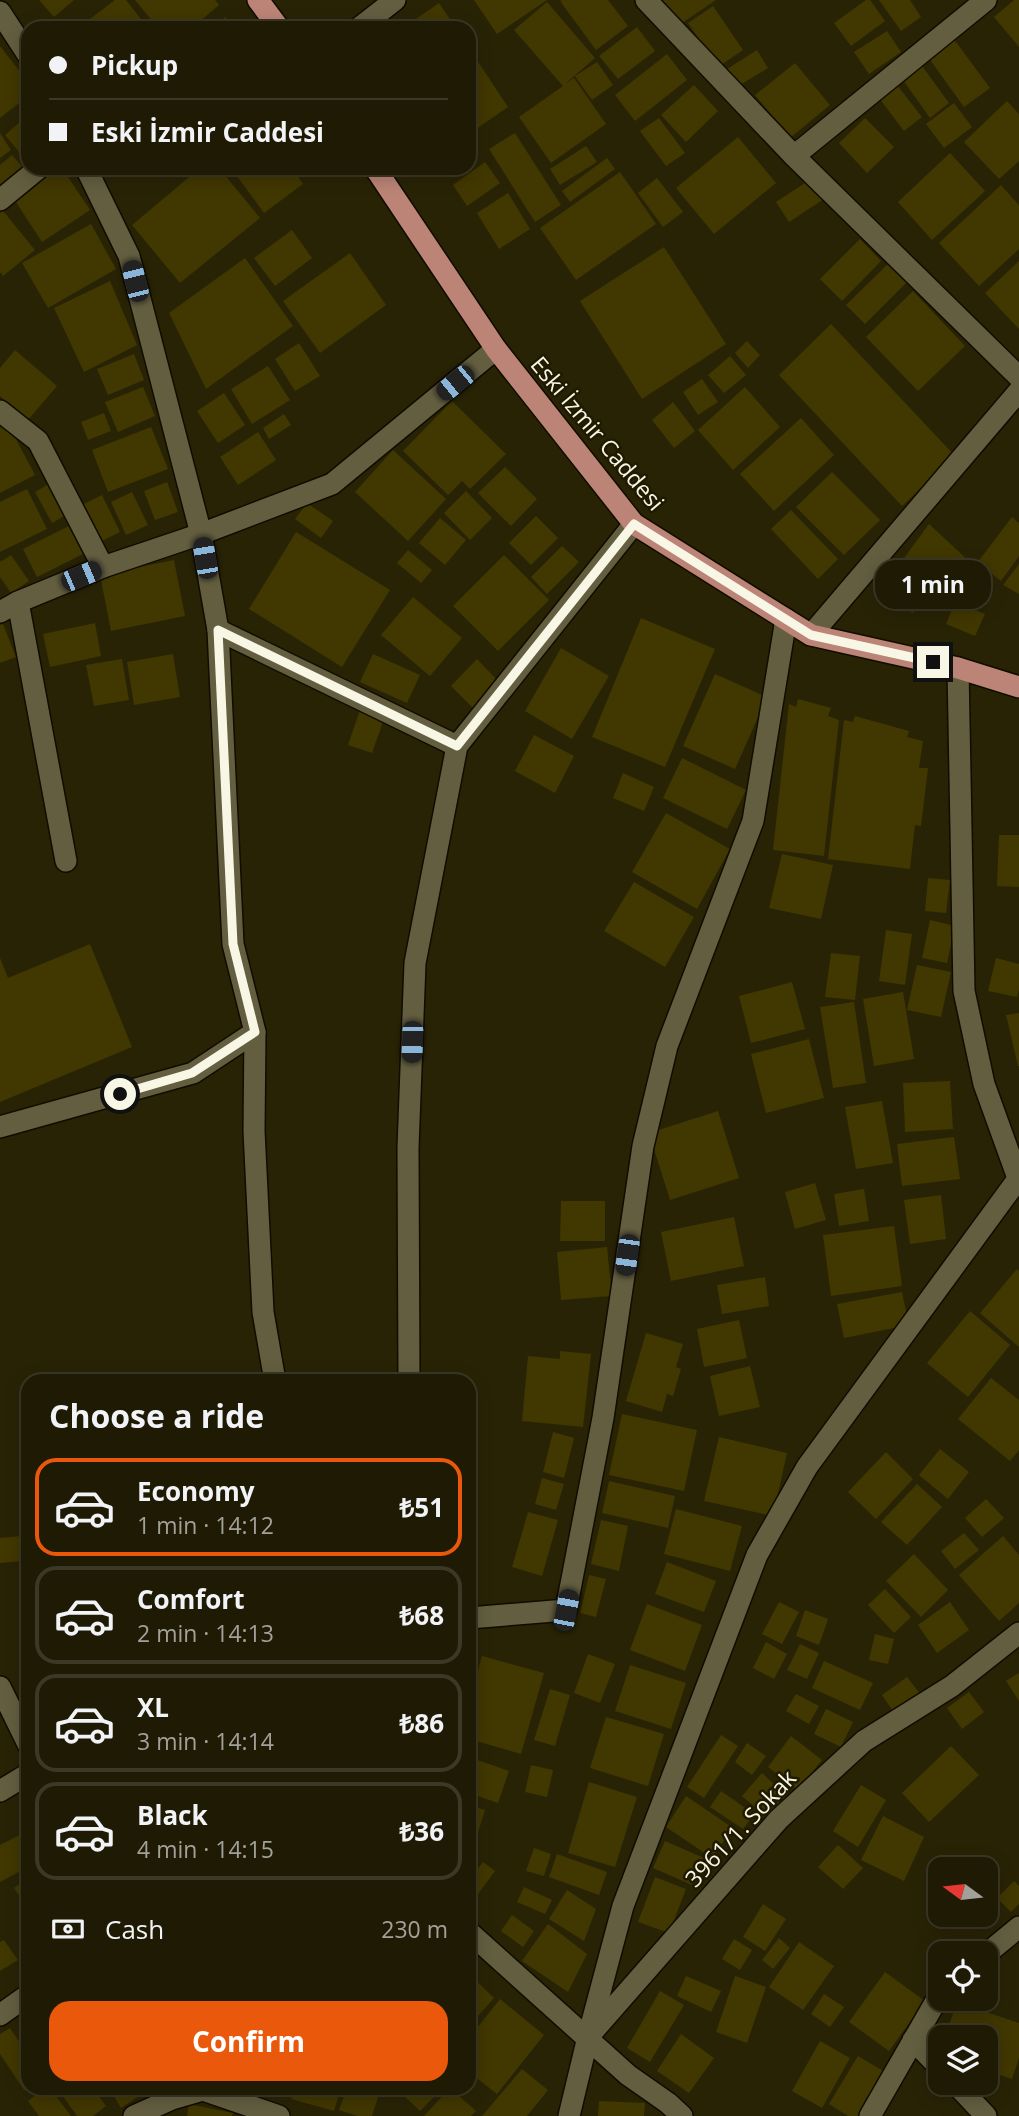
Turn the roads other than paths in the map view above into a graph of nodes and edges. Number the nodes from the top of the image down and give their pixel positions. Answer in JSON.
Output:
{"nodes":[{"id":1,"x":258,"y":0,"type":"edge"},
{"id":2,"x":395,"y":0,"type":"edge"},
{"id":3,"x":646,"y":0,"type":"edge"},
{"id":4,"x":986,"y":0,"type":"edge"},
{"id":5,"x":0,"y":12,"type":"edge"},
{"id":6,"x":274,"y":21,"type":"edge"},
{"id":7,"x":368,"y":21,"type":"edge"},
{"id":8,"x":21,"y":44,"type":"edge"},
{"id":9,"x":794,"y":156,"type":"junction"},
{"id":10,"x":30,"y":175,"type":"edge"},
{"id":11,"x":89,"y":175,"type":"edge"},
{"id":12,"x":379,"y":175,"type":"edge"},
{"id":13,"x":0,"y":200,"type":"edge"},
{"id":14,"x":496,"y":349,"type":"junction"},
{"id":15,"x":1019,"y":377,"type":"edge"},
{"id":16,"x":1019,"y":391,"type":"edge"},
{"id":17,"x":0,"y":411,"type":"edge"},
{"id":18,"x":634,"y":524,"type":"junction"},
{"id":19,"x":201,"y":534,"type":"junction"},
{"id":20,"x":103,"y":567,"type":"junction"},
{"id":21,"x":9,"y":607,"type":"edge"},
{"id":22,"x":786,"y":619,"type":"junction"},
{"id":23,"x":218,"y":630,"type":"junction"},
{"id":24,"x":811,"y":635,"type":"junction"},
{"id":25,"x":958,"y":668,"type":"junction"},
{"id":26,"x":1019,"y":687,"type":"edge"},
{"id":27,"x":457,"y":746,"type":"junction"},
{"id":28,"x":66,"y":861,"type":"dead end"},
{"id":29,"x":255,"y":1032,"type":"junction"},
{"id":30,"x":0,"y":1127,"type":"edge"},
{"id":31,"x":1018,"y":1180,"type":"edge"},
{"id":32,"x":274,"y":1374,"type":"edge"},
{"id":33,"x":409,"y":1374,"type":"edge"},
{"id":34,"x":476,"y":1617,"type":"edge"},
{"id":35,"x":1019,"y":1633,"type":"edge"},
{"id":36,"x":0,"y":1687,"type":"edge"},
{"id":37,"x":21,"y":1730,"type":"edge"},
{"id":38,"x":21,"y":1778,"type":"edge"},
{"id":39,"x":0,"y":1791,"type":"edge"},
{"id":40,"x":1019,"y":1927,"type":"edge"},
{"id":41,"x":476,"y":1938,"type":"edge"},
{"id":42,"x":998,"y":1944,"type":"edge"},
{"id":43,"x":21,"y":2000,"type":"edge"},
{"id":44,"x":930,"y":2011,"type":"edge"},
{"id":45,"x":0,"y":2015,"type":"edge"},
{"id":46,"x":588,"y":2037,"type":"junction"},
{"id":47,"x":913,"y":2040,"type":"junction"},
{"id":48,"x":928,"y":2056,"type":"edge"},
{"id":49,"x":188,"y":2095,"type":"edge"},
{"id":50,"x":215,"y":2095,"type":"edge"},
{"id":51,"x":966,"y":2095,"type":"edge"},
{"id":52,"x":134,"y":2116,"type":"edge"},
{"id":53,"x":279,"y":2116,"type":"edge"},
{"id":54,"x":569,"y":2116,"type":"edge"},
{"id":55,"x":682,"y":2116,"type":"edge"},
{"id":56,"x":870,"y":2116,"type":"edge"},
{"id":57,"x":985,"y":2116,"type":"edge"}],
"edges":[{"from":1,"to":6,"type":"main road"},
{"from":2,"to":7,"type":"street"},
{"from":3,"to":9,"type":"street"},
{"from":4,"to":9,"type":"street"},
{"from":5,"to":8,"type":"street"},
{"from":9,"to":15,"type":"street"},
{"from":10,"to":13,"type":"street"},
{"from":11,"to":19,"type":"street"},
{"from":12,"to":14,"type":"main road","name":"Eski İzmir Caddesi"},
{"from":14,"to":18,"type":"main road","name":"Eski İzmir Caddesi"},
{"from":14,"to":19,"type":"street"},
{"from":16,"to":24,"type":"street"},
{"from":17,"to":20,"type":"street"},
{"from":18,"to":22,"type":"main road","name":"Eski İzmir Caddesi"},
{"from":18,"to":27,"type":"street"},
{"from":19,"to":20,"type":"street"},
{"from":19,"to":23,"type":"street"},
{"from":20,"to":21,"type":"street"},
{"from":21,"to":28,"type":"street"},
{"from":22,"to":24,"type":"main road","name":"Eski İzmir Caddesi"},
{"from":22,"to":34,"type":"street"},
{"from":23,"to":27,"type":"street"},
{"from":23,"to":29,"type":"street"},
{"from":24,"to":25,"type":"main road","name":"Eski İzmir Caddesi"},
{"from":25,"to":26,"type":"main road","name":"Eski İzmir Caddesi"},
{"from":25,"to":31,"type":"street"},
{"from":27,"to":33,"type":"street"},
{"from":29,"to":30,"type":"street"},
{"from":29,"to":32,"type":"street"},
{"from":31,"to":46,"type":"street"},
{"from":35,"to":46,"type":"street","name":"3961/1. Sokak"},
{"from":36,"to":37,"type":"street"},
{"from":38,"to":39,"type":"street"},
{"from":40,"to":42,"type":"street"},
{"from":41,"to":46,"type":"street"},
{"from":43,"to":45,"type":"street"},
{"from":44,"to":47,"type":"street"},
{"from":46,"to":54,"type":"street","name":"3961/1. Sokak"},
{"from":46,"to":55,"type":"street"},
{"from":47,"to":48,"type":"street"},
{"from":47,"to":56,"type":"street"},
{"from":49,"to":52,"type":"street"},
{"from":50,"to":53,"type":"street"},
{"from":51,"to":57,"type":"street"}]}
